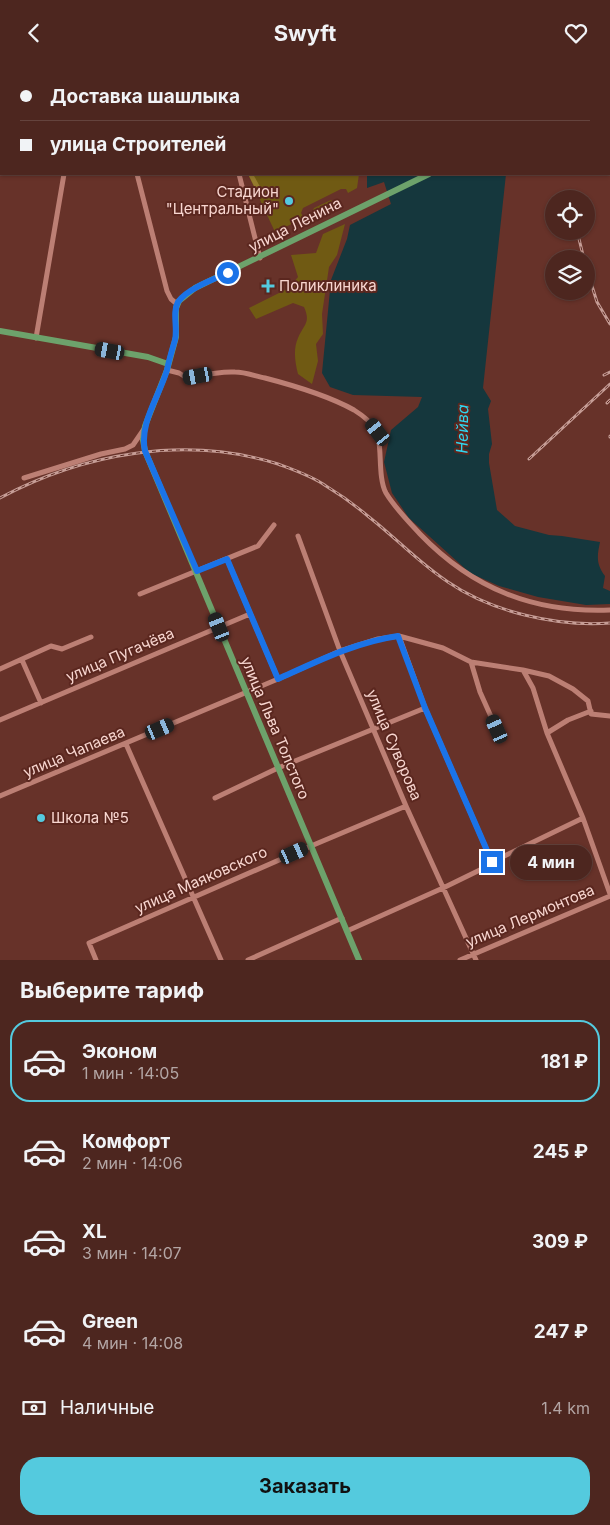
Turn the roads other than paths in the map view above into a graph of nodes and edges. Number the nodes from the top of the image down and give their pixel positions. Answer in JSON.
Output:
{"nodes":[{"id":1,"x":64,"y":175,"type":"edge"},
{"id":2,"x":137,"y":175,"type":"edge"},
{"id":3,"x":239,"y":175,"type":"edge"},
{"id":4,"x":427,"y":175,"type":"edge"},
{"id":5,"x":260,"y":258,"type":"junction"},
{"id":6,"x":177,"y":304,"type":"junction"},
{"id":7,"x":0,"y":331,"type":"edge"},
{"id":8,"x":36,"y":338,"type":"junction"},
{"id":9,"x":167,"y":367,"type":"junction"},
{"id":10,"x":145,"y":426,"type":"junction"},
{"id":11,"x":24,"y":477,"type":"dead end"},
{"id":12,"x":274,"y":525,"type":"dead end"},
{"id":13,"x":298,"y":536,"type":"dead end"},
{"id":14,"x":227,"y":559,"type":"junction"},
{"id":15,"x":197,"y":571,"type":"junction"},
{"id":16,"x":140,"y":594,"type":"dead end"},
{"id":17,"x":610,"y":610,"type":"edge"},
{"id":18,"x":250,"y":613,"type":"junction"},
{"id":19,"x":219,"y":627,"type":"junction"},
{"id":20,"x":398,"y":636,"type":"junction"},
{"id":21,"x":91,"y":637,"type":"dead end"},
{"id":22,"x":340,"y":651,"type":"junction"},
{"id":23,"x":22,"y":660,"type":"junction"},
{"id":24,"x":471,"y":662,"type":"junction"},
{"id":25,"x":0,"y":669,"type":"edge"},
{"id":26,"x":523,"y":670,"type":"junction"},
{"id":27,"x":278,"y":679,"type":"junction"},
{"id":28,"x":247,"y":693,"type":"junction"},
{"id":29,"x":41,"y":703,"type":"junction"},
{"id":30,"x":425,"y":708,"type":"junction"},
{"id":31,"x":590,"y":711,"type":"junction"},
{"id":32,"x":610,"y":716,"type":"edge"},
{"id":33,"x":0,"y":720,"type":"edge"},
{"id":34,"x":374,"y":729,"type":"junction"},
{"id":35,"x":497,"y":729,"type":"dead end"},
{"id":36,"x":548,"y":733,"type":"junction"},
{"id":37,"x":126,"y":744,"type":"junction"},
{"id":38,"x":278,"y":768,"type":"junction"},
{"id":39,"x":0,"y":797,"type":"edge"},
{"id":40,"x":215,"y":798,"type":"dead end"},
{"id":41,"x":406,"y":806,"type":"junction"},
{"id":42,"x":583,"y":818,"type":"junction"},
{"id":43,"x":311,"y":846,"type":"junction"},
{"id":44,"x":492,"y":862,"type":"junction"},
{"id":45,"x":443,"y":888,"type":"junction"},
{"id":46,"x":610,"y":895,"type":"edge"},
{"id":47,"x":193,"y":897,"type":"junction"},
{"id":48,"x":342,"y":918,"type":"junction"},
{"id":49,"x":347,"y":931,"type":"junction"},
{"id":50,"x":475,"y":957,"type":"edge"},
{"id":51,"x":96,"y":960,"type":"edge"},
{"id":52,"x":221,"y":960,"type":"edge"},
{"id":53,"x":248,"y":960,"type":"edge"},
{"id":54,"x":359,"y":960,"type":"edge"},
{"id":55,"x":460,"y":960,"type":"edge"}],
"edges":[{"from":1,"to":8,"type":"street"},
{"from":2,"to":6,"type":"street"},
{"from":3,"to":5,"type":"street"},
{"from":4,"to":5,"type":"main road","name":"улица Ленина"},
{"from":5,"to":6,"type":"main road","name":"улица Ленина"},
{"from":6,"to":9,"type":"main road"},
{"from":7,"to":8,"type":"main road"},
{"from":8,"to":9,"type":"main road"},
{"from":9,"to":10,"type":"main road","name":"улица Льва Толстого"},
{"from":9,"to":17,"type":"street"},
{"from":10,"to":11,"type":"street"},
{"from":10,"to":15,"type":"main road","name":"улица Льва Толстого"},
{"from":12,"to":14,"type":"street"},
{"from":13,"to":22,"type":"street","name":"улица Суворова"},
{"from":14,"to":15,"type":"street"},
{"from":14,"to":18,"type":"street"},
{"from":15,"to":16,"type":"street"},
{"from":15,"to":19,"type":"main road","name":"улица Льва Толстого"},
{"from":18,"to":19,"type":"street","name":"улица Пугачёва"},
{"from":18,"to":27,"type":"street"},
{"from":19,"to":28,"type":"main road","name":"улица Льва Толстого"},
{"from":19,"to":29,"type":"street","name":"улица Пугачёва"},
{"from":20,"to":22,"type":"street","name":"улица Чапаева"},
{"from":20,"to":24,"type":"street","name":"улица Чапаева"},
{"from":20,"to":30,"type":"street"},
{"from":21,"to":23,"type":"street"},
{"from":22,"to":27,"type":"street","name":"улица Чапаева"},
{"from":22,"to":34,"type":"street","name":"улица Суворова"},
{"from":23,"to":25,"type":"street"},
{"from":23,"to":29,"type":"street"},
{"from":24,"to":26,"type":"street","name":"улица Чапаева"},
{"from":24,"to":35,"type":"street"},
{"from":26,"to":31,"type":"street","name":"улица Чапаева"},
{"from":26,"to":36,"type":"street"},
{"from":27,"to":28,"type":"street","name":"улица Чапаева"},
{"from":28,"to":37,"type":"street","name":"улица Чапаева"},
{"from":28,"to":38,"type":"main road","name":"улица Льва Толстого"},
{"from":29,"to":33,"type":"street","name":"улица Пугачёва"},
{"from":30,"to":34,"type":"street"},
{"from":30,"to":44,"type":"street"},
{"from":31,"to":32,"type":"street"},
{"from":31,"to":36,"type":"street"},
{"from":34,"to":38,"type":"street"},
{"from":34,"to":41,"type":"street","name":"улица Суворова"},
{"from":36,"to":42,"type":"street"},
{"from":37,"to":39,"type":"street","name":"улица Чапаева"},
{"from":37,"to":47,"type":"street"},
{"from":38,"to":40,"type":"street"},
{"from":38,"to":43,"type":"main road","name":"улица Льва Толстого"},
{"from":41,"to":43,"type":"street","name":"улица Маяковского"},
{"from":41,"to":45,"type":"street","name":"улица Суворова"},
{"from":42,"to":44,"type":"street"},
{"from":42,"to":46,"type":"street"},
{"from":43,"to":47,"type":"street","name":"улица Маяковского"},
{"from":43,"to":48,"type":"main road","name":"улица Льва Толстого"},
{"from":44,"to":45,"type":"street"},
{"from":45,"to":49,"type":"street"},
{"from":45,"to":50,"type":"street","name":"улица Суворова"},
{"from":46,"to":50,"type":"street","name":"улица Лермонтова"},
{"from":47,"to":51,"type":"street","name":"улица Маяковского"},
{"from":47,"to":52,"type":"street"},
{"from":48,"to":49,"type":"main road","name":"улица Льва Толстого"},
{"from":48,"to":53,"type":"street"},
{"from":49,"to":54,"type":"main road","name":"улица Льва Толстого"},
{"from":50,"to":55,"type":"street","name":"улица Лермонтова"}]}
